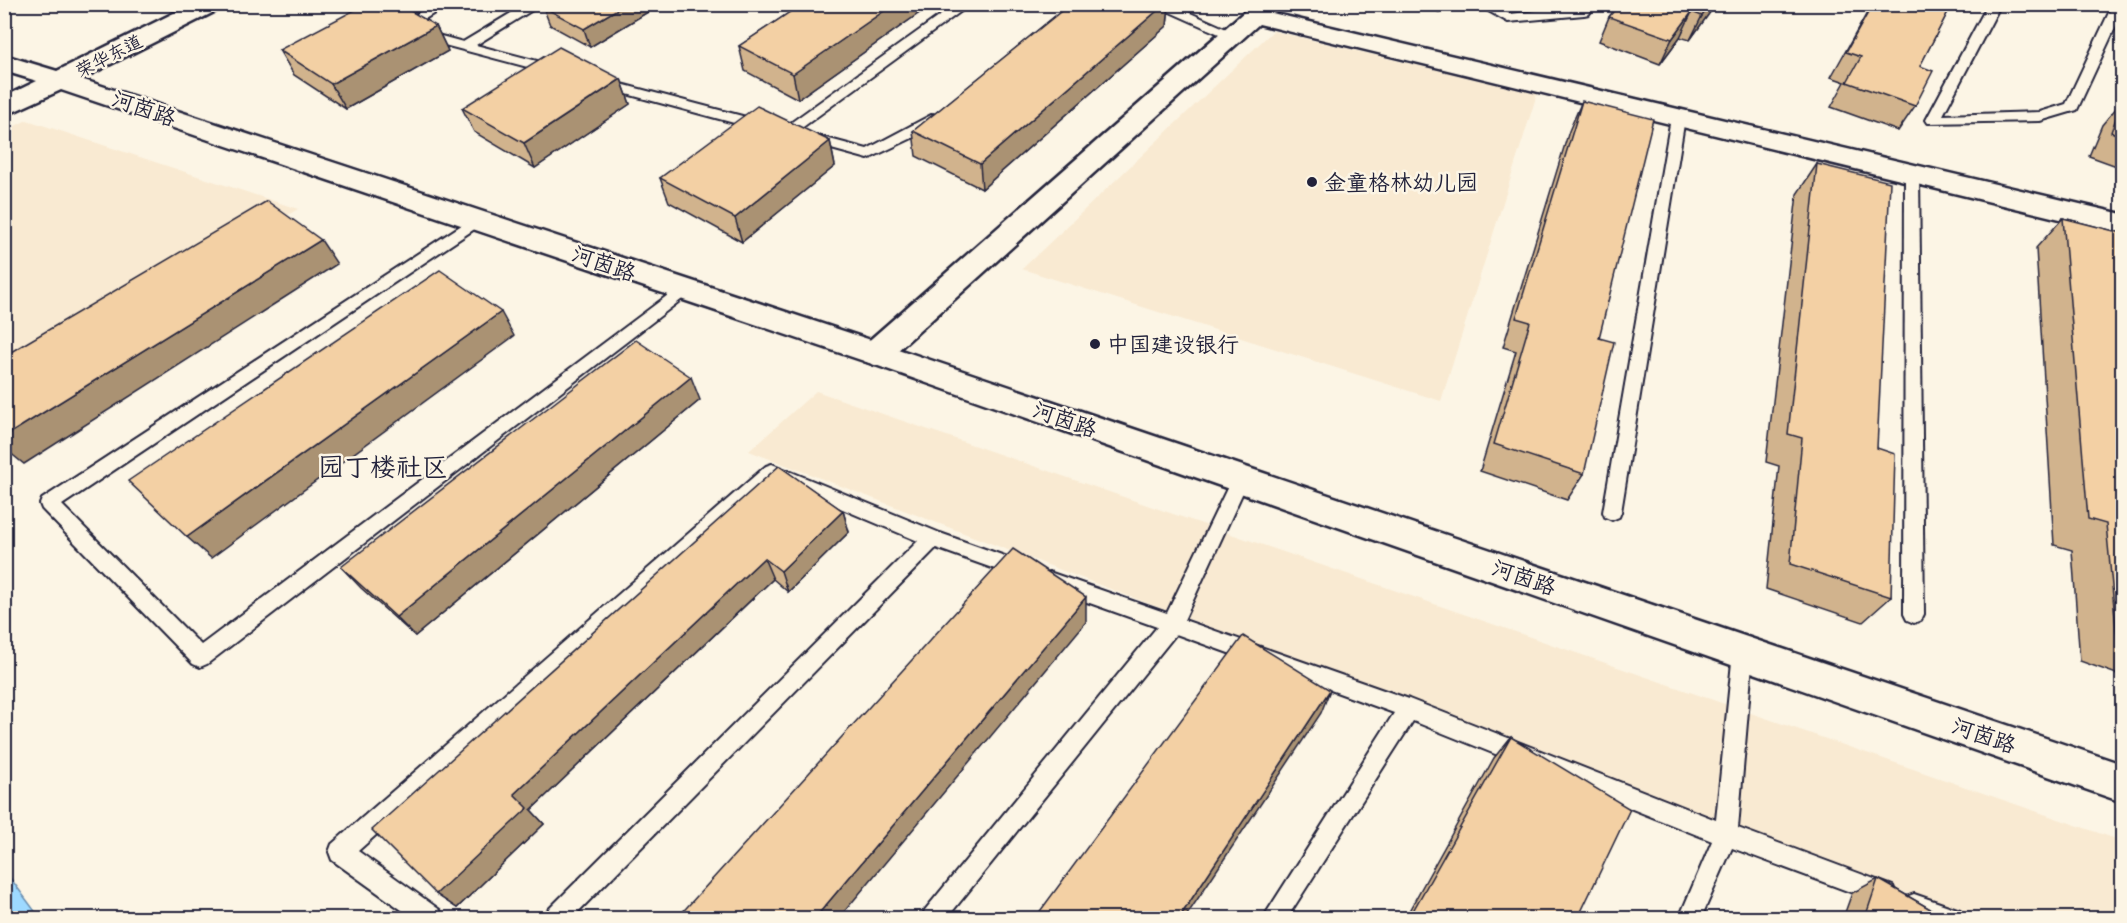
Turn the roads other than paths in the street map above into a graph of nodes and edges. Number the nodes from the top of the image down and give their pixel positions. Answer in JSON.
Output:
{"nodes":[{"id":1,"x":212,"y":4,"type":"edge"},
{"id":2,"x":442,"y":4,"type":"edge"},
{"id":3,"x":536,"y":4,"type":"edge"},
{"id":4,"x":965,"y":4,"type":"edge"},
{"id":5,"x":1158,"y":4,"type":"edge"},
{"id":6,"x":1482,"y":4,"type":"edge"},
{"id":7,"x":1590,"y":4,"type":"edge"},
{"id":8,"x":1995,"y":4,"type":"edge"},
{"id":9,"x":2120,"y":4,"type":"edge"},
{"id":10,"x":1261,"y":10,"type":"edge"},
{"id":11,"x":1233,"y":35,"type":"junction"},
{"id":12,"x":465,"y":46,"type":"junction"},
{"id":13,"x":4,"y":62,"type":"edge"},
{"id":14,"x":568,"y":74,"type":"edge"},
{"id":15,"x":60,"y":80,"type":"junction"},
{"id":16,"x":591,"y":80,"type":"edge"},
{"id":17,"x":4,"y":108,"type":"edge"},
{"id":18,"x":941,"y":113,"type":"edge"},
{"id":19,"x":1678,"y":118,"type":"junction"},
{"id":20,"x":787,"y":132,"type":"junction"},
{"id":21,"x":1912,"y":173,"type":"junction"},
{"id":22,"x":477,"y":220,"type":"junction"},
{"id":23,"x":2122,"y":224,"type":"edge"},
{"id":24,"x":686,"y":290,"type":"junction"},
{"id":25,"x":875,"y":353,"type":"junction"},
{"id":26,"x":1240,"y":479,"type":"junction"},
{"id":27,"x":1612,"y":512,"type":"dead end"},
{"id":28,"x":933,"y":539,"type":"junction"},
{"id":29,"x":1914,"y":614,"type":"dead end"},
{"id":30,"x":1172,"y":624,"type":"junction"},
{"id":31,"x":1743,"y":652,"type":"junction"},
{"id":32,"x":1409,"y":709,"type":"junction"},
{"id":33,"x":2122,"y":783,"type":"edge"},
{"id":34,"x":1726,"y":835,"type":"junction"},
{"id":35,"x":432,"y":918,"type":"edge"},
{"id":36,"x":556,"y":918,"type":"edge"},
{"id":37,"x":933,"y":918,"type":"edge"},
{"id":38,"x":1274,"y":918,"type":"edge"},
{"id":39,"x":1690,"y":918,"type":"edge"},
{"id":40,"x":1952,"y":918,"type":"edge"}],
"edges":[{"from":1,"to":15,"type":"street","name":"荣华东道"},
{"from":2,"to":12,"type":"lane"},
{"from":3,"to":12,"type":"lane"},
{"from":4,"to":20,"type":"lane"},
{"from":5,"to":11,"type":"lane"},
{"from":6,"to":7,"type":"lane"},
{"from":8,"to":9,"type":"lane"},
{"from":10,"to":11,"type":"street"},
{"from":10,"to":19,"type":"street"},
{"from":11,"to":25,"type":"street"},
{"from":12,"to":14,"type":"lane"},
{"from":13,"to":15,"type":"street","name":"河茵路"},
{"from":15,"to":17,"type":"street","name":"荣华东道"},
{"from":15,"to":22,"type":"street","name":"河茵路"},
{"from":16,"to":20,"type":"lane"},
{"from":18,"to":20,"type":"lane"},
{"from":19,"to":21,"type":"street"},
{"from":19,"to":27,"type":"lane"},
{"from":21,"to":23,"type":"street"},
{"from":21,"to":29,"type":"lane"},
{"from":22,"to":24,"type":"street","name":"河茵路"},
{"from":22,"to":24,"type":"lane"},
{"from":24,"to":25,"type":"street","name":"河茵路"},
{"from":25,"to":26,"type":"street","name":"河茵路"},
{"from":26,"to":30,"type":"lane"},
{"from":26,"to":31,"type":"street","name":"河茵路"},
{"from":28,"to":30,"type":"lane"},
{"from":28,"to":35,"type":"lane"},
{"from":28,"to":36,"type":"lane"},
{"from":30,"to":32,"type":"lane"},
{"from":30,"to":37,"type":"lane"},
{"from":31,"to":33,"type":"street","name":"河茵路"},
{"from":31,"to":34,"type":"lane"},
{"from":32,"to":34,"type":"lane"},
{"from":32,"to":38,"type":"lane"},
{"from":34,"to":39,"type":"lane"},
{"from":34,"to":40,"type":"lane"}]}
